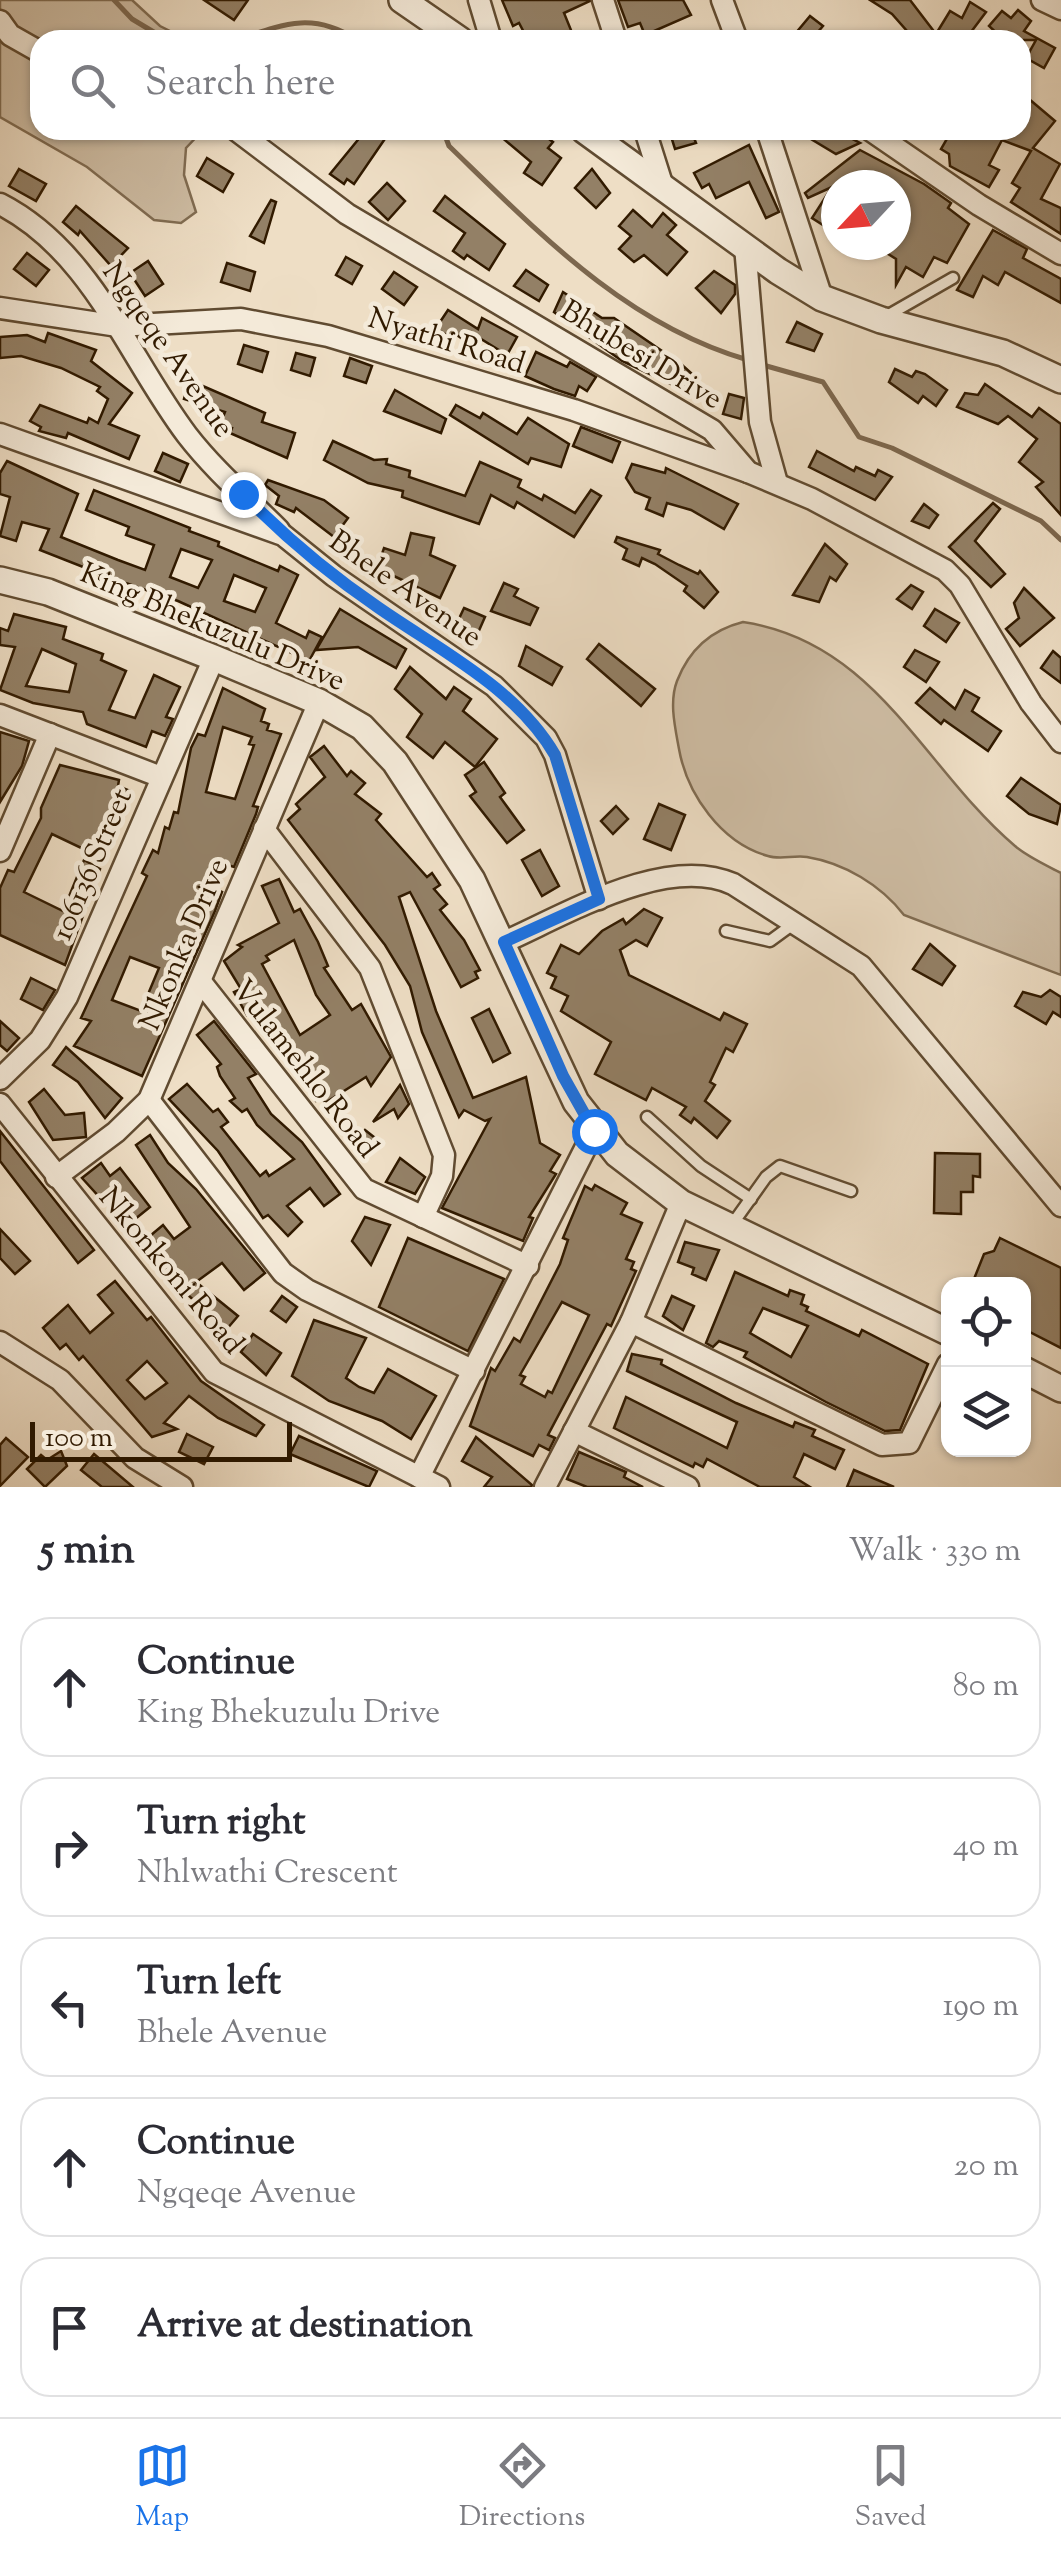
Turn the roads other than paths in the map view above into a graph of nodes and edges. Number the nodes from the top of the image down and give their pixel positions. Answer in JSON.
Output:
{"nodes":[{"id":1,"x":402,"y":0,"type":"edge"},
{"id":2,"x":479,"y":0,"type":"edge"},
{"id":3,"x":603,"y":0,"type":"edge"},
{"id":4,"x":722,"y":0,"type":"edge"},
{"id":5,"x":1042,"y":0,"type":"edge"},
{"id":6,"x":1061,"y":9,"type":"edge"},
{"id":7,"x":0,"y":21,"type":"edge"},
{"id":8,"x":446,"y":30,"type":"edge"},
{"id":9,"x":489,"y":30,"type":"edge"},
{"id":10,"x":613,"y":30,"type":"edge"},
{"id":11,"x":735,"y":30,"type":"edge"},
{"id":12,"x":30,"y":46,"type":"edge"},
{"id":13,"x":249,"y":140,"type":"edge"},
{"id":14,"x":598,"y":140,"type":"edge"},
{"id":15,"x":648,"y":140,"type":"edge"},
{"id":16,"x":770,"y":140,"type":"edge"},
{"id":17,"x":885,"y":140,"type":"edge"},
{"id":18,"x":663,"y":187,"type":"junction"},
{"id":19,"x":0,"y":204,"type":"edge"},
{"id":20,"x":745,"y":246,"type":"junction"},
{"id":21,"x":1061,"y":254,"type":"edge"},
{"id":22,"x":953,"y":278,"type":"dead end"},
{"id":23,"x":822,"y":298,"type":"junction"},
{"id":24,"x":0,"y":308,"type":"edge"},
{"id":25,"x":881,"y":320,"type":"junction"},
{"id":26,"x":118,"y":326,"type":"junction"},
{"id":27,"x":1061,"y":380,"type":"edge"},
{"id":28,"x":0,"y":434,"type":"edge"},
{"id":29,"x":748,"y":472,"type":"junction"},
{"id":30,"x":776,"y":484,"type":"junction"},
{"id":31,"x":284,"y":535,"type":"junction"},
{"id":32,"x":0,"y":580,"type":"edge"},
{"id":33,"x":214,"y":658,"type":"junction"},
{"id":34,"x":319,"y":702,"type":"junction"},
{"id":35,"x":0,"y":715,"type":"edge"},
{"id":36,"x":50,"y":734,"type":"junction"},
{"id":37,"x":1061,"y":742,"type":"edge"},
{"id":38,"x":160,"y":776,"type":"junction"},
{"id":39,"x":264,"y":829,"type":"junction"},
{"id":40,"x":0,"y":850,"type":"edge"},
{"id":41,"x":599,"y":899,"type":"junction"},
{"id":42,"x":797,"y":922,"type":"junction"},
{"id":43,"x":726,"y":930,"type":"dead end"},
{"id":44,"x":504,"y":942,"type":"junction"},
{"id":45,"x":201,"y":982,"type":"junction"},
{"id":46,"x":0,"y":1079,"type":"edge"},
{"id":47,"x":149,"y":1100,"type":"junction"},
{"id":48,"x":0,"y":1104,"type":"edge"},
{"id":49,"x":647,"y":1117,"type":"dead end"},
{"id":50,"x":594,"y":1131,"type":"junction"},
{"id":51,"x":56,"y":1177,"type":"junction"},
{"id":52,"x":852,"y":1190,"type":"dead end"},
{"id":53,"x":751,"y":1199,"type":"junction"},
{"id":54,"x":681,"y":1203,"type":"junction"},
{"id":55,"x":1061,"y":1206,"type":"edge"},
{"id":56,"x":423,"y":1217,"type":"junction"},
{"id":57,"x":731,"y":1227,"type":"junction"},
{"id":58,"x":528,"y":1266,"type":"junction"},
{"id":59,"x":631,"y":1322,"type":"junction"},
{"id":60,"x":941,"y":1329,"type":"edge"},
{"id":61,"x":0,"y":1342,"type":"edge"},
{"id":62,"x":947,"y":1367,"type":"edge"},
{"id":63,"x":474,"y":1372,"type":"junction"},
{"id":64,"x":1031,"y":1374,"type":"edge"},
{"id":65,"x":1061,"y":1389,"type":"edge"},
{"id":66,"x":574,"y":1431,"type":"junction"},
{"id":67,"x":419,"y":1477,"type":"junction"},
{"id":68,"x":182,"y":1487,"type":"edge"},
{"id":69,"x":439,"y":1487,"type":"edge"},
{"id":70,"x":545,"y":1487,"type":"edge"},
{"id":71,"x":688,"y":1487,"type":"edge"}],
"edges":[{"from":1,"to":8,"type":"street"},
{"from":2,"to":9,"type":"street"},
{"from":3,"to":10,"type":"street"},
{"from":4,"to":11,"type":"street"},
{"from":5,"to":6,"type":"street"},
{"from":7,"to":12,"type":"street"},
{"from":13,"to":29,"type":"street","name":"Bhubesi Drive"},
{"from":14,"to":18,"type":"street"},
{"from":15,"to":18,"type":"street"},
{"from":16,"to":23,"type":"street"},
{"from":17,"to":21,"type":"street"},
{"from":18,"to":20,"type":"street"},
{"from":19,"to":26,"type":"street","name":"Ngqeqe Avenue"},
{"from":20,"to":23,"type":"street"},
{"from":20,"to":30,"type":"street"},
{"from":22,"to":25,"type":"lane"},
{"from":23,"to":25,"type":"street"},
{"from":24,"to":26,"type":"street","name":"Nyathi Road"},
{"from":25,"to":27,"type":"street"},
{"from":26,"to":29,"type":"street","name":"Nyathi Road"},
{"from":26,"to":31,"type":"street","name":"Ngqeqe Avenue"},
{"from":28,"to":31,"type":"street","name":"Bhele Avenue"},
{"from":29,"to":30,"type":"street","name":"Bhubesi Drive"},
{"from":30,"to":37,"type":"street","name":"Bhubesi Drive"},
{"from":31,"to":41,"type":"street","name":"Bhele Avenue"},
{"from":32,"to":33,"type":"street","name":"King Bhekuzulu Drive"},
{"from":33,"to":34,"type":"street","name":"King Bhekuzulu Drive"},
{"from":33,"to":38,"type":"street","name":"106136 Street"},
{"from":34,"to":39,"type":"street","name":"Nkonka Drive"},
{"from":34,"to":44,"type":"street","name":"King Bhekuzulu Drive"},
{"from":35,"to":36,"type":"street"},
{"from":36,"to":38,"type":"street"},
{"from":36,"to":40,"type":"street"},
{"from":38,"to":46,"type":"street","name":"106136 Street"},
{"from":39,"to":45,"type":"street","name":"Nkonka Drive"},
{"from":39,"to":56,"type":"street"},
{"from":41,"to":42,"type":"street"},
{"from":41,"to":44,"type":"street"},
{"from":42,"to":43,"type":"lane"},
{"from":42,"to":55,"type":"street"},
{"from":44,"to":50,"type":"street","name":"King Bhekuzulu Drive"},
{"from":45,"to":47,"type":"street","name":"Nkonka Drive"},
{"from":45,"to":56,"type":"street","name":"Vulamehlo Road"},
{"from":47,"to":51,"type":"street","name":"Nkonka Drive"},
{"from":47,"to":63,"type":"street"},
{"from":48,"to":51,"type":"street","name":"Nkonkoni Road"},
{"from":49,"to":53,"type":"lane"},
{"from":50,"to":54,"type":"street","name":"King Bhekuzulu Drive"},
{"from":50,"to":58,"type":"street"},
{"from":51,"to":67,"type":"street","name":"Nkonkoni Road"},
{"from":52,"to":53,"type":"lane"},
{"from":53,"to":57,"type":"lane"},
{"from":54,"to":57,"type":"street","name":"King Bhekuzulu Drive"},
{"from":54,"to":59,"type":"street"},
{"from":56,"to":58,"type":"street","name":"Vulamehlo Road"},
{"from":57,"to":60,"type":"street","name":"King Bhekuzulu Drive"},
{"from":58,"to":63,"type":"street"},
{"from":59,"to":62,"type":"street"},
{"from":59,"to":66,"type":"street"},
{"from":61,"to":68,"type":"street"},
{"from":63,"to":67,"type":"street"},
{"from":64,"to":65,"type":"street"},
{"from":66,"to":70,"type":"street"},
{"from":66,"to":71,"type":"street"},
{"from":67,"to":69,"type":"street","name":"Nkonkoni Road"}]}
